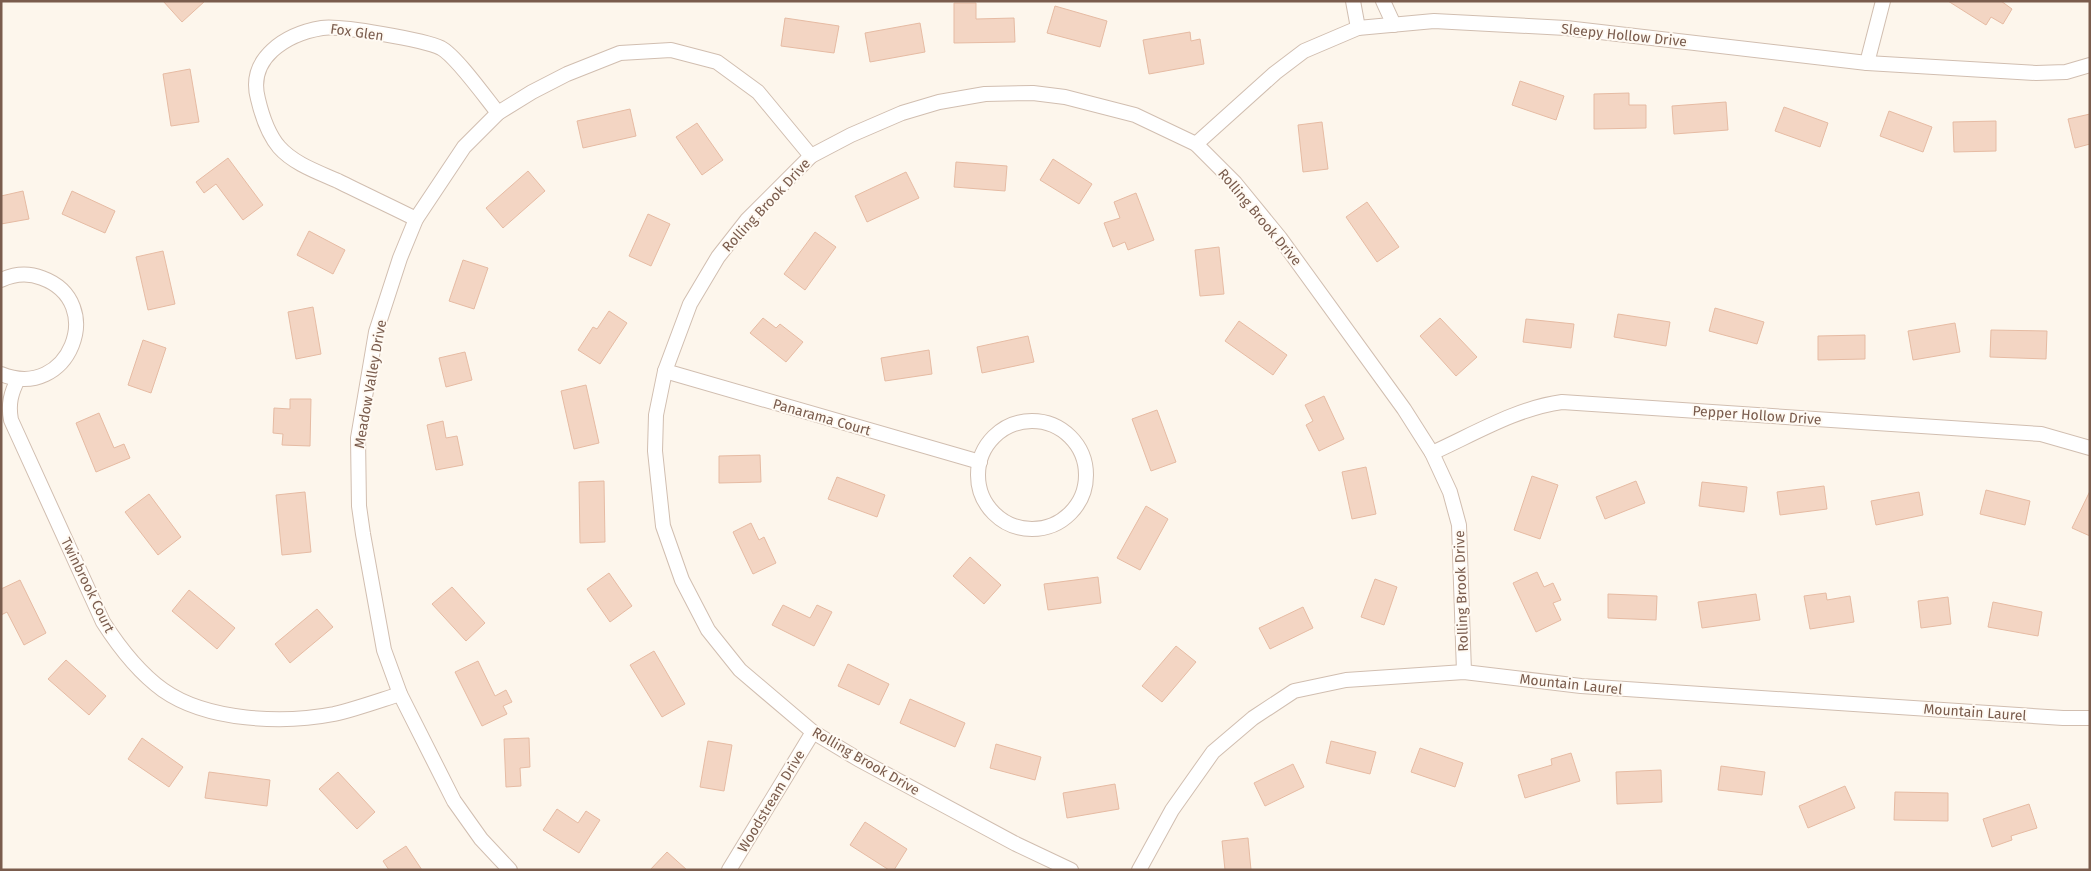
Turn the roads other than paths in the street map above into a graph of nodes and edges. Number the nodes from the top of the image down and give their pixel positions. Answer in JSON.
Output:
{"nodes":[{"id":1,"x":1353,"y":1,"type":"edge"},
{"id":2,"x":1382,"y":1,"type":"edge"},
{"id":3,"x":1883,"y":1,"type":"edge"},
{"id":4,"x":1394,"y":25,"type":"junction"},
{"id":5,"x":1358,"y":28,"type":"junction"},
{"id":6,"x":1867,"y":63,"type":"junction"},
{"id":7,"x":2090,"y":64,"type":"edge"},
{"id":8,"x":498,"y":113,"type":"junction"},
{"id":9,"x":1196,"y":144,"type":"junction"},
{"id":10,"x":811,"y":156,"type":"junction"},
{"id":11,"x":416,"y":219,"type":"junction"},
{"id":12,"x":1,"y":280,"type":"edge"},
{"id":13,"x":665,"y":371,"type":"junction"},
{"id":14,"x":1,"y":374,"type":"edge"},
{"id":15,"x":18,"y":379,"type":"junction"},
{"id":16,"x":2090,"y":448,"type":"edge"},
{"id":17,"x":1432,"y":453,"type":"junction"},
{"id":18,"x":980,"y":462,"type":"junction"},
{"id":19,"x":1464,"y":672,"type":"junction"},
{"id":20,"x":400,"y":694,"type":"junction"},
{"id":21,"x":2090,"y":718,"type":"edge"},
{"id":22,"x":813,"y":732,"type":"junction"},
{"id":23,"x":510,"y":870,"type":"edge"},
{"id":24,"x":730,"y":870,"type":"edge"},
{"id":25,"x":1071,"y":870,"type":"edge"},
{"id":26,"x":1139,"y":870,"type":"edge"}],
"edges":[{"from":1,"to":5,"type":"street"},
{"from":2,"to":4,"type":"street"},
{"from":3,"to":6,"type":"street"},
{"from":4,"to":5,"type":"street","name":"Sleepy Hollow Drive"},
{"from":4,"to":6,"type":"street","name":"Sleepy Hollow Drive"},
{"from":5,"to":9,"type":"street","name":"Sleepy Hollow Drive"},
{"from":6,"to":7,"type":"street","name":"Sleepy Hollow Drive"},
{"from":8,"to":10,"type":"street","name":"Meadow Valley Drive"},
{"from":8,"to":11,"type":"street","name":"Meadow Valley Drive"},
{"from":8,"to":11,"type":"street","name":"Fox Glen"},
{"from":9,"to":10,"type":"street","name":"Rolling Brook Drive"},
{"from":9,"to":17,"type":"street","name":"Rolling Brook Drive"},
{"from":10,"to":13,"type":"street","name":"Rolling Brook Drive"},
{"from":11,"to":20,"type":"street","name":"Meadow Valley Drive"},
{"from":12,"to":15,"type":"street"},
{"from":13,"to":18,"type":"street","name":"Panarama Court"},
{"from":13,"to":22,"type":"street","name":"Rolling Brook Drive"},
{"from":14,"to":15,"type":"street"},
{"from":15,"to":20,"type":"street","name":"Twinbrook Court"},
{"from":16,"to":17,"type":"street","name":"Pepper Hollow Drive"},
{"from":17,"to":19,"type":"street","name":"Rolling Brook Drive"},
{"from":18,"to":18,"type":"street"},
{"from":19,"to":21,"type":"street","name":"Mountain Laurel"},
{"from":19,"to":26,"type":"street","name":"Mountain Laurel"},
{"from":20,"to":23,"type":"street","name":"Meadow Valley Drive"},
{"from":22,"to":24,"type":"street","name":"Woodstream Drive"},
{"from":22,"to":25,"type":"street","name":"Rolling Brook Drive"}]}
